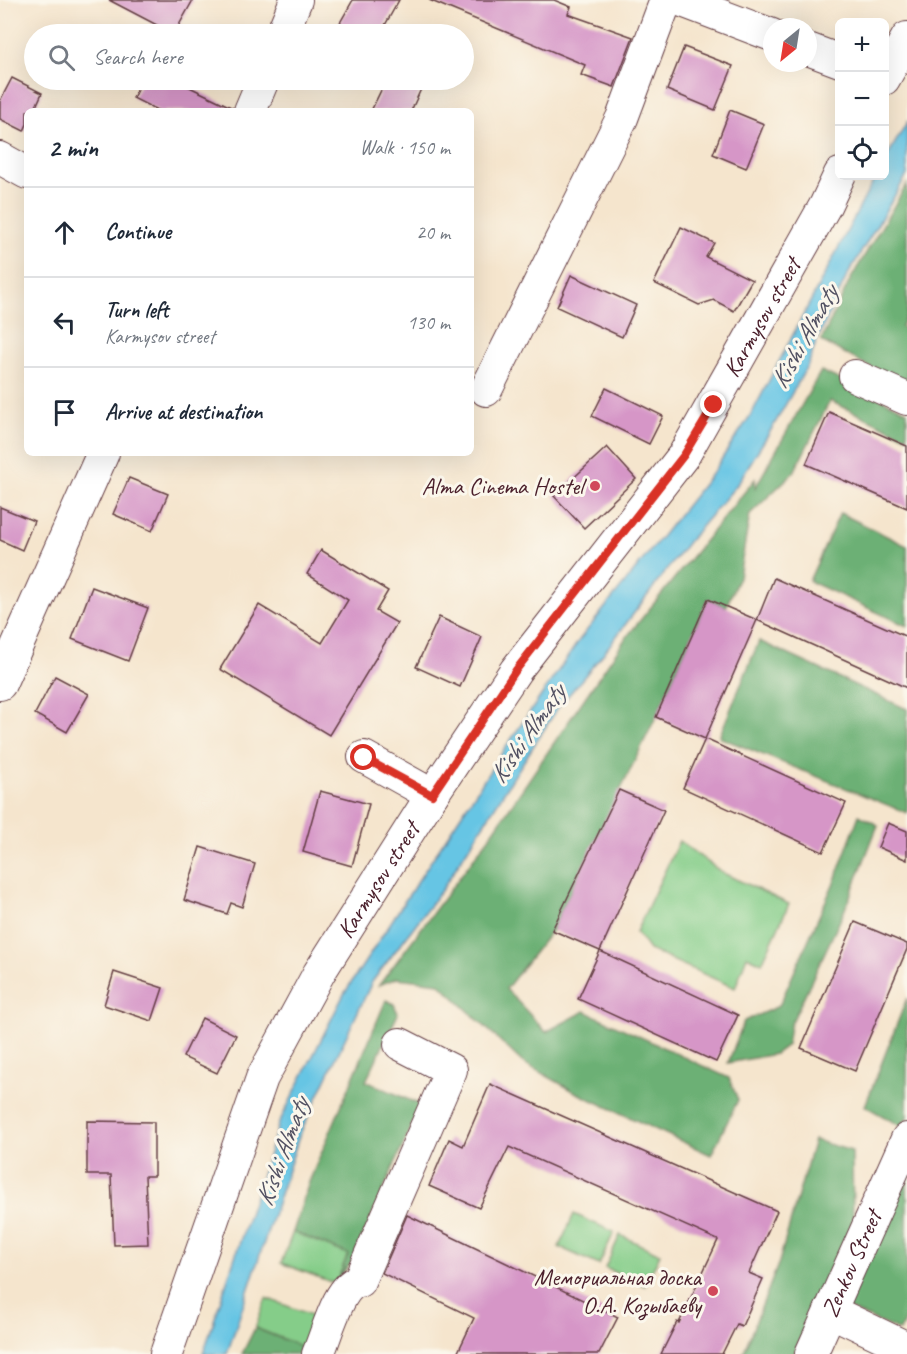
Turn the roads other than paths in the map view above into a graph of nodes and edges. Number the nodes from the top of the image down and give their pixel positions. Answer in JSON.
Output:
{"nodes":[{"id":1,"x":296,"y":0,"type":"edge"},
{"id":2,"x":666,"y":0,"type":"edge"},
{"id":3,"x":680,"y":0,"type":"edge"},
{"id":4,"x":286,"y":24,"type":"edge"},
{"id":5,"x":763,"y":32,"type":"edge"},
{"id":6,"x":907,"y":38,"type":"edge"},
{"id":7,"x":817,"y":52,"type":"edge"},
{"id":8,"x":835,"y":59,"type":"edge"},
{"id":9,"x":889,"y":72,"type":"edge"},
{"id":10,"x":259,"y":90,"type":"edge"},
{"id":11,"x":251,"y":108,"type":"edge"},
{"id":12,"x":0,"y":158,"type":"edge"},
{"id":13,"x":24,"y":171,"type":"edge"},
{"id":14,"x":837,"y":180,"type":"edge"},
{"id":15,"x":855,"y":376,"type":"dead end"},
{"id":16,"x":486,"y":390,"type":"dead end"},
{"id":17,"x":907,"y":399,"type":"edge"},
{"id":18,"x":102,"y":456,"type":"edge"},
{"id":19,"x":0,"y":684,"type":"edge"},
{"id":20,"x":364,"y":758,"type":"dead end"},
{"id":21,"x":432,"y":795,"type":"junction"},
{"id":22,"x":400,"y":1044,"type":"dead end"},
{"id":23,"x":907,"y":1139,"type":"edge"},
{"id":24,"x":830,"y":1311,"type":"junction"},
{"id":25,"x":907,"y":1348,"type":"edge"},
{"id":26,"x":165,"y":1354,"type":"edge"},
{"id":27,"x":318,"y":1354,"type":"edge"},
{"id":28,"x":811,"y":1354,"type":"edge"}],
"edges":[{"from":1,"to":4,"type":"street"},
{"from":2,"to":16,"type":"street"},
{"from":3,"to":5,"type":"street"},
{"from":6,"to":9,"type":"street"},
{"from":7,"to":8,"type":"street"},
{"from":10,"to":11,"type":"street"},
{"from":12,"to":13,"type":"street"},
{"from":14,"to":21,"type":"street","name":"Karmysov street"},
{"from":15,"to":17,"type":"street"},
{"from":18,"to":19,"type":"street"},
{"from":20,"to":21,"type":"street"},
{"from":21,"to":26,"type":"street","name":"Karmysov street"},
{"from":22,"to":27,"type":"street"},
{"from":23,"to":24,"type":"street","name":"Zenkov Street"},
{"from":24,"to":25,"type":"street"},
{"from":24,"to":28,"type":"street","name":"Zenkov Street"}]}
